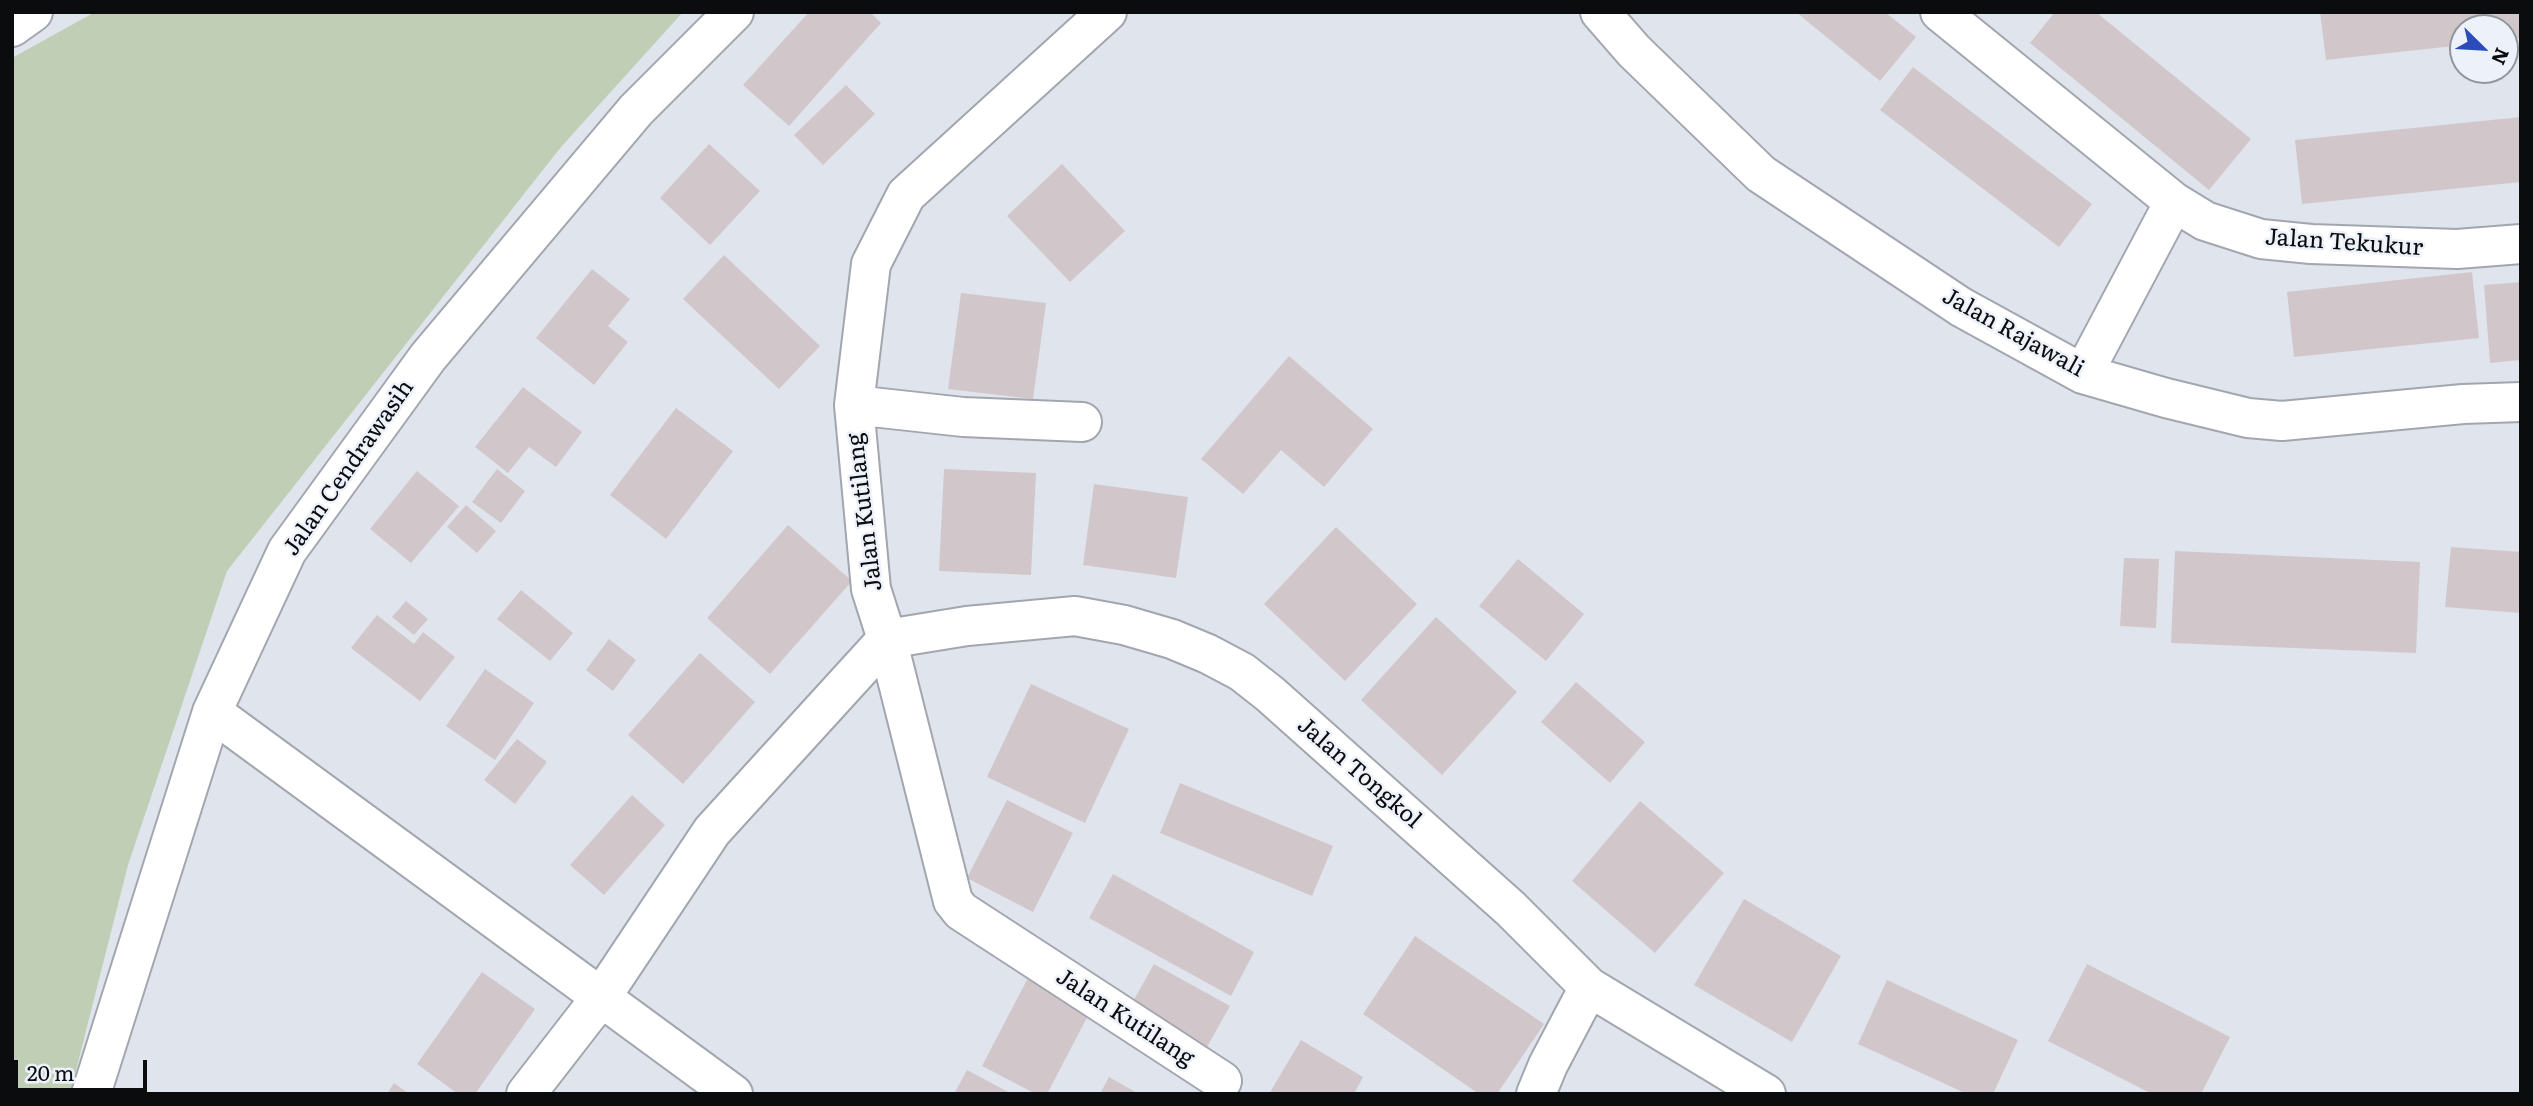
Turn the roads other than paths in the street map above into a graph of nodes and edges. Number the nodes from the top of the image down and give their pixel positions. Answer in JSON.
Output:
{"nodes":[{"id":1,"x":33,"y":12,"type":"edge"},
{"id":2,"x":734,"y":12,"type":"edge"},
{"id":3,"x":1107,"y":12,"type":"edge"},
{"id":4,"x":1600,"y":12,"type":"edge"},
{"id":5,"x":1940,"y":12,"type":"edge"},
{"id":6,"x":12,"y":27,"type":"edge"},
{"id":7,"x":2175,"y":202,"type":"junction"},
{"id":8,"x":2521,"y":244,"type":"edge"},
{"id":9,"x":2083,"y":374,"type":"junction"},
{"id":10,"x":2521,"y":402,"type":"edge"},
{"id":11,"x":854,"y":405,"type":"junction"},
{"id":12,"x":1082,"y":422,"type":"dead end"},
{"id":13,"x":887,"y":639,"type":"junction"},
{"id":14,"x":212,"y":712,"type":"junction"},
{"id":15,"x":1589,"y":987,"type":"junction"},
{"id":16,"x":602,"y":996,"type":"junction"},
{"id":17,"x":1222,"y":1081,"type":"dead end"},
{"id":18,"x":92,"y":1094,"type":"edge"},
{"id":19,"x":527,"y":1094,"type":"edge"},
{"id":20,"x":733,"y":1094,"type":"edge"},
{"id":21,"x":1536,"y":1094,"type":"edge"},
{"id":22,"x":1766,"y":1094,"type":"edge"}],
"edges":[{"from":1,"to":6,"type":"street"},
{"from":2,"to":14,"type":"street","name":"Jalan Cendrawasih"},
{"from":3,"to":11,"type":"street","name":"Jalan Kutilang"},
{"from":4,"to":9,"type":"street","name":"Jalan Rajawali"},
{"from":5,"to":7,"type":"street","name":"Jalan Tekukur"},
{"from":7,"to":8,"type":"street","name":"Jalan Tekukur"},
{"from":7,"to":9,"type":"street"},
{"from":9,"to":10,"type":"street","name":"Jalan Rajawali"},
{"from":11,"to":12,"type":"street"},
{"from":11,"to":13,"type":"street","name":"Jalan Kutilang"},
{"from":13,"to":15,"type":"street","name":"Jalan Tongkol"},
{"from":13,"to":16,"type":"street"},
{"from":13,"to":17,"type":"street","name":"Jalan Kutilang"},
{"from":14,"to":16,"type":"street"},
{"from":14,"to":18,"type":"street","name":"Jalan Cendrawasih"},
{"from":15,"to":21,"type":"street"},
{"from":15,"to":22,"type":"street","name":"Jalan Tongkol"},
{"from":16,"to":19,"type":"street"},
{"from":16,"to":20,"type":"street"}]}
